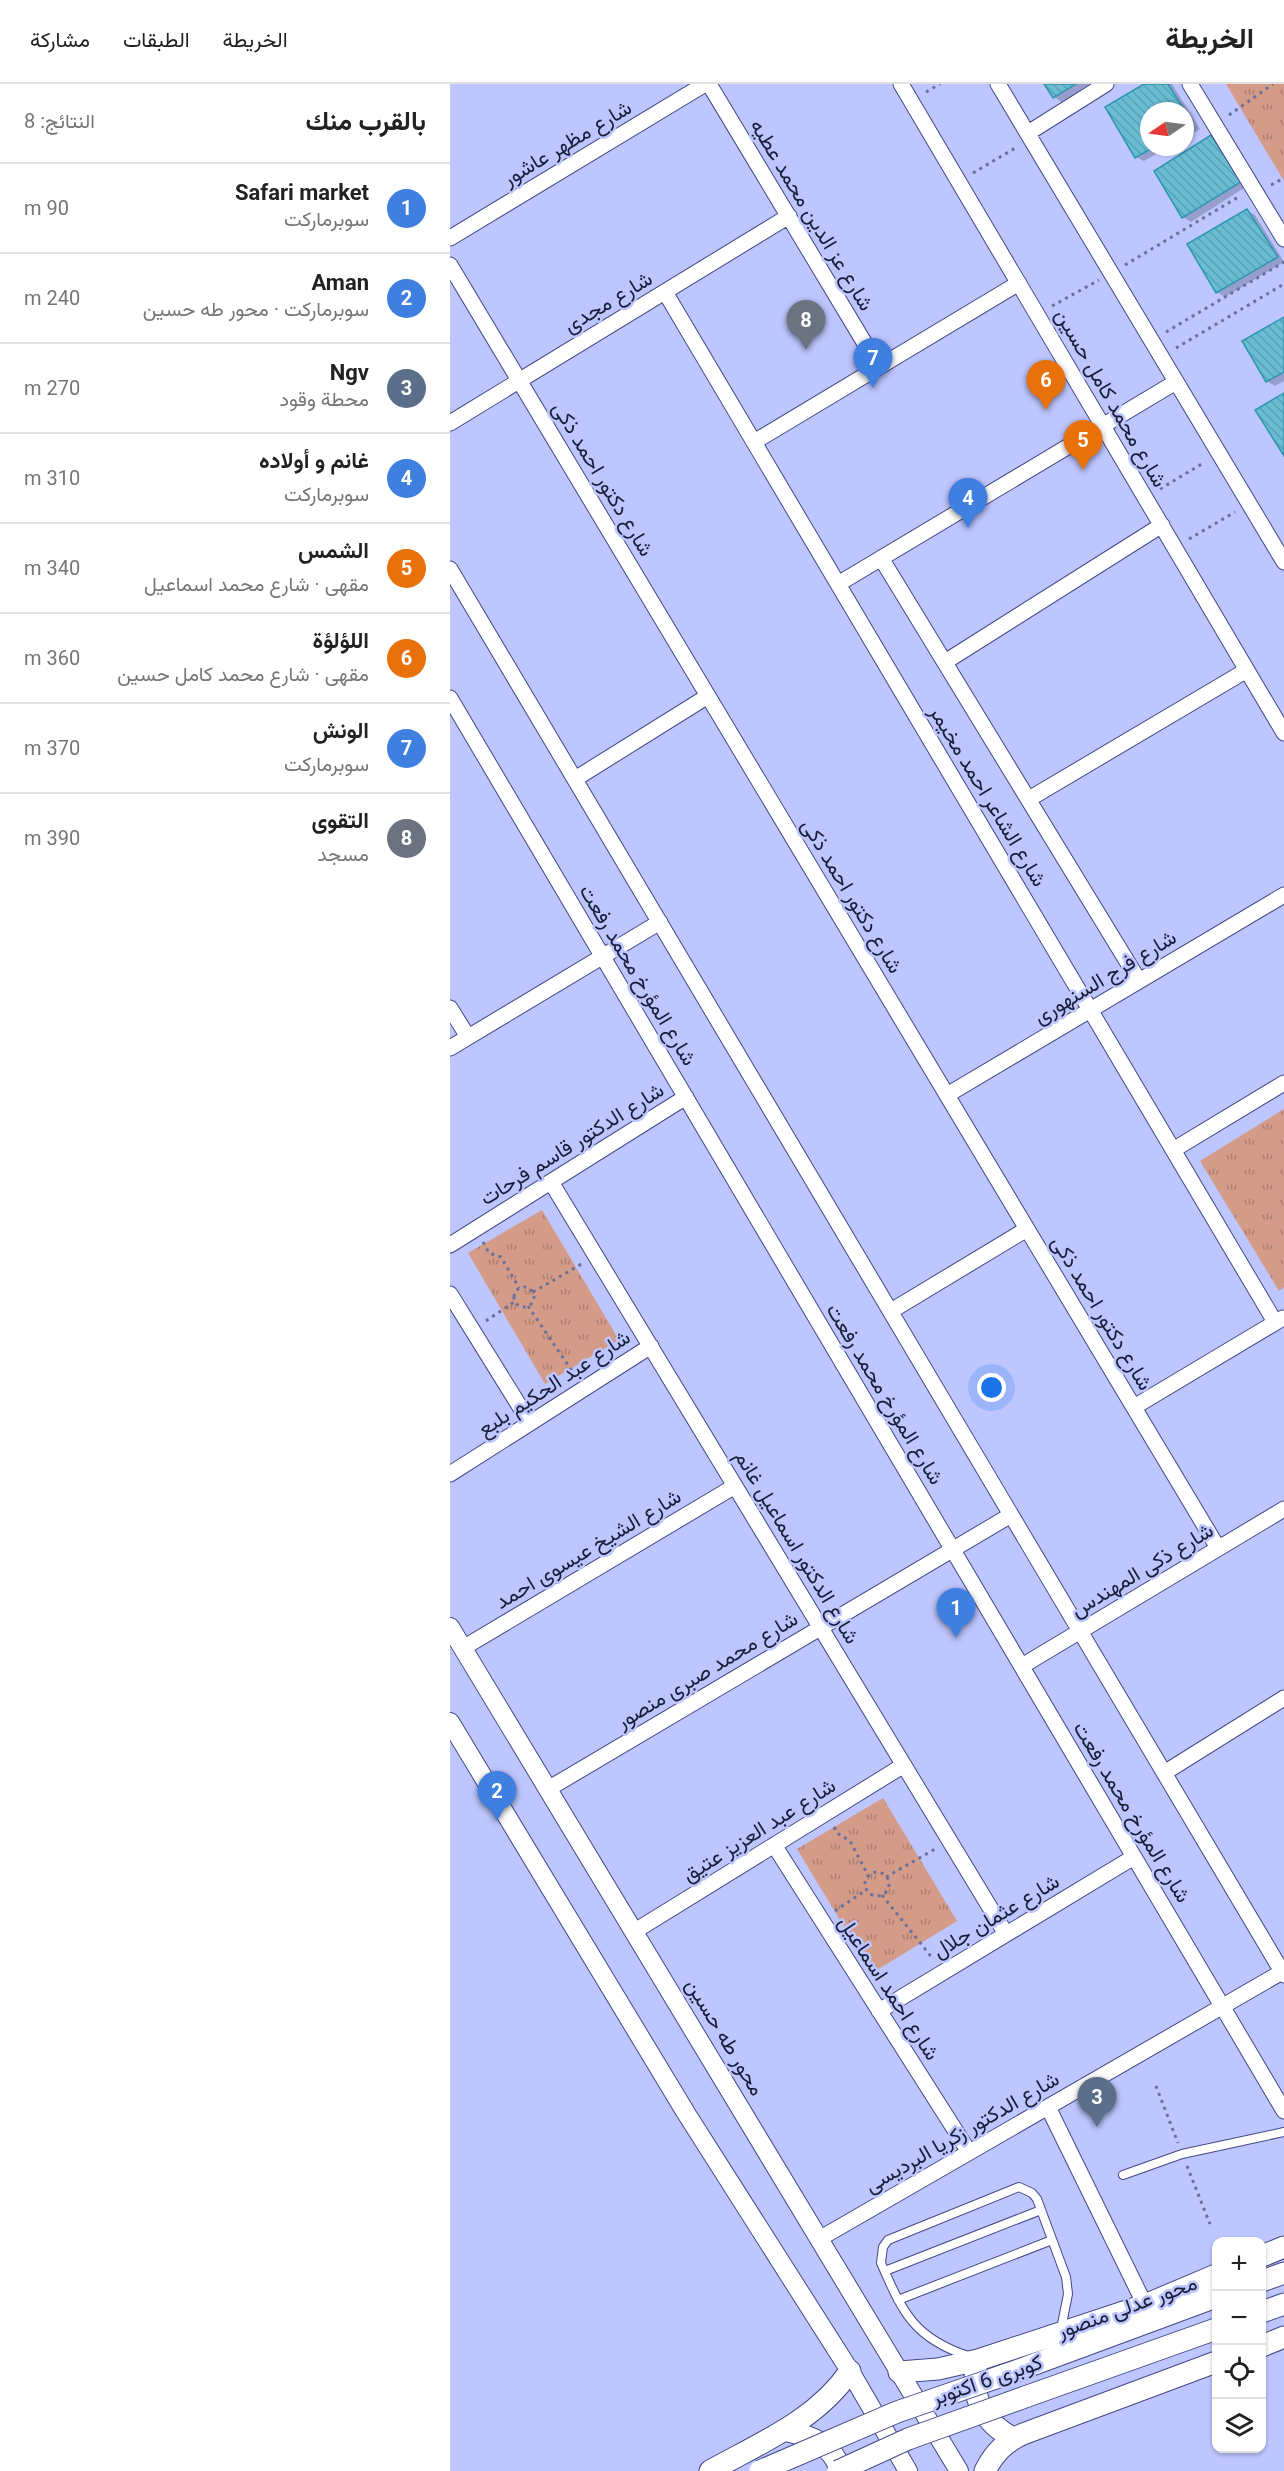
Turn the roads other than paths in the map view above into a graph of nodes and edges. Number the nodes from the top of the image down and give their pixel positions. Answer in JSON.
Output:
{"nodes":[{"id":1,"x":707,"y":84,"type":"edge"},
{"id":2,"x":901,"y":84,"type":"edge"},
{"id":3,"x":998,"y":84,"type":"edge"},
{"id":4,"x":1106,"y":84,"type":"edge"},
{"id":5,"x":1190,"y":84,"type":"edge"},
{"id":6,"x":1029,"y":136,"type":"junction"},
{"id":7,"x":789,"y":216,"type":"junction"},
{"id":8,"x":450,"y":238,"type":"edge"},
{"id":9,"x":1284,"y":238,"type":"edge"},
{"id":10,"x":450,"y":265,"type":"edge"},
{"id":11,"x":1018,"y":283,"type":"junction"},
{"id":12,"x":665,"y":292,"type":"junction"},
{"id":13,"x":879,"y":367,"type":"junction"},
{"id":14,"x":519,"y":381,"type":"junction"},
{"id":15,"x":1176,"y":382,"type":"junction"},
{"id":16,"x":450,"y":423,"type":"edge"},
{"id":17,"x":1103,"y":426,"type":"junction"},
{"id":18,"x":754,"y":442,"type":"junction"},
{"id":19,"x":1162,"y":525,"type":"junction"},
{"id":20,"x":881,"y":558,"type":"junction"},
{"id":21,"x":1284,"y":562,"type":"edge"},
{"id":22,"x":450,"y":569,"type":"edge"},
{"id":23,"x":838,"y":584,"type":"junction"},
{"id":24,"x":945,"y":662,"type":"junction"},
{"id":25,"x":1247,"y":670,"type":"junction"},
{"id":26,"x":708,"y":696,"type":"junction"},
{"id":27,"x":450,"y":698,"type":"edge"},
{"id":28,"x":1284,"y":732,"type":"edge"},
{"id":29,"x":574,"y":779,"type":"junction"},
{"id":30,"x":1029,"y":800,"type":"junction"},
{"id":31,"x":1284,"y":895,"type":"edge"},
{"id":32,"x":660,"y":922,"type":"junction"},
{"id":33,"x":602,"y":956,"type":"junction"},
{"id":34,"x":1139,"y":981,"type":"junction"},
{"id":35,"x":450,"y":1008,"type":"edge"},
{"id":36,"x":1090,"y":1010,"type":"junction"},
{"id":37,"x":468,"y":1037,"type":"junction"},
{"id":38,"x":450,"y":1048,"type":"edge"},
{"id":39,"x":1284,"y":1083,"type":"edge"},
{"id":40,"x":947,"y":1095,"type":"junction"},
{"id":41,"x":686,"y":1097,"type":"junction"},
{"id":42,"x":1173,"y":1150,"type":"junction"},
{"id":43,"x":551,"y":1182,"type":"junction"},
{"id":44,"x":1027,"y":1229,"type":"junction"},
{"id":45,"x":450,"y":1245,"type":"edge"},
{"id":46,"x":450,"y":1294,"type":"edge"},
{"id":47,"x":891,"y":1311,"type":"junction"},
{"id":48,"x":1280,"y":1320,"type":"edge"},
{"id":49,"x":651,"y":1346,"type":"junction"},
{"id":50,"x":1134,"y":1407,"type":"junction"},
{"id":51,"x":530,"y":1424,"type":"junction"},
{"id":52,"x":450,"y":1474,"type":"edge"},
{"id":53,"x":735,"y":1486,"type":"junction"},
{"id":54,"x":1284,"y":1509,"type":"edge"},
{"id":55,"x":1011,"y":1515,"type":"junction"},
{"id":56,"x":1218,"y":1548,"type":"junction"},
{"id":57,"x":953,"y":1550,"type":"junction"},
{"id":58,"x":450,"y":1627,"type":"edge"},
{"id":59,"x":821,"y":1627,"type":"junction"},
{"id":60,"x":1080,"y":1631,"type":"junction"},
{"id":61,"x":463,"y":1648,"type":"junction"},
{"id":62,"x":1022,"y":1666,"type":"junction"},
{"id":63,"x":1284,"y":1698,"type":"edge"},
{"id":64,"x":450,"y":1722,"type":"edge"},
{"id":65,"x":904,"y":1765,"type":"junction"},
{"id":66,"x":1164,"y":1773,"type":"junction"},
{"id":67,"x":548,"y":1789,"type":"junction"},
{"id":68,"x":774,"y":1845,"type":"junction"},
{"id":69,"x":1134,"y":1857,"type":"junction"},
{"id":70,"x":635,"y":1931,"type":"junction"},
{"id":71,"x":1006,"y":1934,"type":"junction"},
{"id":72,"x":1283,"y":1973,"type":"edge"},
{"id":73,"x":1222,"y":2006,"type":"junction"},
{"id":74,"x":879,"y":2011,"type":"junction"},
{"id":75,"x":1048,"y":2107,"type":"junction"},
{"id":76,"x":1284,"y":2111,"type":"edge"},
{"id":77,"x":1284,"y":2132,"type":"edge"},
{"id":78,"x":969,"y":2152,"type":"junction"},
{"id":79,"x":1123,"y":2175,"type":"dead end"},
{"id":80,"x":1041,"y":2211,"type":"junction"},
{"id":81,"x":819,"y":2239,"type":"junction"},
{"id":82,"x":1052,"y":2240,"type":"junction"},
{"id":83,"x":1284,"y":2247,"type":"edge"},
{"id":84,"x":1266,"y":2254,"type":"edge"},
{"id":85,"x":885,"y":2271,"type":"junction"},
{"id":86,"x":1284,"y":2273,"type":"edge"},
{"id":87,"x":1212,"y":2277,"type":"edge"},
{"id":88,"x":1266,"y":2280,"type":"edge"},
{"id":89,"x":1212,"y":2298,"type":"edge"},
{"id":90,"x":898,"y":2300,"type":"junction"},
{"id":91,"x":1284,"y":2304,"type":"edge"},
{"id":92,"x":1145,"y":2305,"type":"junction"},
{"id":93,"x":1266,"y":2311,"type":"edge"},
{"id":94,"x":1212,"y":2330,"type":"edge"},
{"id":95,"x":1060,"y":2331,"type":"junction"},
{"id":96,"x":1284,"y":2337,"type":"edge"},
{"id":97,"x":1264,"y":2345,"type":"edge"},
{"id":98,"x":978,"y":2360,"type":"junction"},
{"id":99,"x":1212,"y":2363,"type":"edge"},
{"id":100,"x":849,"y":2371,"type":"junction"},
{"id":101,"x":899,"y":2372,"type":"junction"},
{"id":102,"x":784,"y":2430,"type":"junction"},
{"id":103,"x":1013,"y":2438,"type":"junction"},
{"id":104,"x":710,"y":2471,"type":"edge"},
{"id":105,"x":760,"y":2471,"type":"edge"},
{"id":106,"x":839,"y":2471,"type":"edge"},
{"id":107,"x":908,"y":2471,"type":"edge"},
{"id":108,"x":959,"y":2471,"type":"edge"},
{"id":109,"x":985,"y":2471,"type":"edge"}],
"edges":[{"from":1,"to":7,"type":"street","name":"شارع عز الدين محمد عطيه"},
{"from":1,"to":8,"type":"street","name":"شارع مظهر عاشور"},
{"from":2,"to":11,"type":"street","name":"شارع محمد كامل حسين"},
{"from":3,"to":6,"type":"street"},
{"from":4,"to":6,"type":"street"},
{"from":5,"to":9,"type":"street"},
{"from":6,"to":15,"type":"street"},
{"from":7,"to":12,"type":"street","name":"شارع مجدى"},
{"from":7,"to":13,"type":"street","name":"شارع عز الدين محمد عطيه"},
{"from":10,"to":14,"type":"street","name":"شارع دكتور احمد ذكى"},
{"from":11,"to":13,"type":"street"},
{"from":11,"to":17,"type":"street","name":"شارع محمد كامل حسين"},
{"from":12,"to":14,"type":"street","name":"شارع مجدى"},
{"from":12,"to":18,"type":"street","name":"شارع الشاعر احمد مخيمر"},
{"from":13,"to":18,"type":"street"},
{"from":14,"to":16,"type":"street","name":"شارع مجدى"},
{"from":14,"to":26,"type":"street","name":"شارع دكتور احمد ذكى"},
{"from":15,"to":17,"type":"street"},
{"from":15,"to":21,"type":"street"},
{"from":17,"to":19,"type":"street","name":"شارع محمد كامل حسين"},
{"from":17,"to":20,"type":"street"},
{"from":18,"to":23,"type":"street","name":"شارع الشاعر احمد مخيمر"},
{"from":19,"to":24,"type":"street"},
{"from":19,"to":25,"type":"street","name":"شارع محمد كامل حسين"},
{"from":20,"to":23,"type":"street"},
{"from":20,"to":24,"type":"street","name":"شارع الشاعر احمد مخيمر"},
{"from":22,"to":29,"type":"street"},
{"from":23,"to":36,"type":"street","name":"شارع الشاعر احمد مخيمر"},
{"from":24,"to":30,"type":"street","name":"شارع الشاعر احمد مخيمر"},
{"from":25,"to":28,"type":"street","name":"شارع محمد كامل حسين"},
{"from":25,"to":30,"type":"street"},
{"from":26,"to":29,"type":"street"},
{"from":26,"to":40,"type":"street","name":"شارع دكتور احمد ذكى"},
{"from":27,"to":33,"type":"street","name":"شارع المؤرخ محمد رفعت"},
{"from":29,"to":32,"type":"street"},
{"from":30,"to":34,"type":"street","name":"شارع الشاعر احمد مخيمر"},
{"from":31,"to":34,"type":"street","name":"شارع فرج السنهورى"},
{"from":32,"to":33,"type":"street"},
{"from":32,"to":47,"type":"street"},
{"from":33,"to":37,"type":"street"},
{"from":33,"to":41,"type":"street","name":"شارع المؤرخ محمد رفعت"},
{"from":34,"to":36,"type":"street","name":"شارع فرج السنهورى"},
{"from":35,"to":37,"type":"street"},
{"from":36,"to":40,"type":"street","name":"شارع فرج السنهورى"},
{"from":36,"to":42,"type":"street","name":"شارع الشاعر احمد مخيمر"},
{"from":37,"to":38,"type":"street"},
{"from":39,"to":42,"type":"street"},
{"from":40,"to":44,"type":"street","name":"شارع دكتور احمد ذكى"},
{"from":41,"to":43,"type":"street","name":"شارع الدكتور قاسم فرحات"},
{"from":41,"to":57,"type":"street","name":"شارع المؤرخ محمد رفعت"},
{"from":42,"to":48,"type":"street","name":"شارع الشاعر احمد مخيمر"},
{"from":43,"to":45,"type":"street","name":"شارع الدكتور قاسم فرحات"},
{"from":43,"to":49,"type":"street","name":"شارع الدكتور اسماعيل غانم"},
{"from":44,"to":47,"type":"street"},
{"from":44,"to":50,"type":"street","name":"شارع دكتور احمد ذكى"},
{"from":46,"to":51,"type":"street"},
{"from":47,"to":55,"type":"street"},
{"from":48,"to":50,"type":"street"},
{"from":49,"to":51,"type":"street","name":"شارع عبد الحكيم بلبع"},
{"from":49,"to":53,"type":"street","name":"شارع الدكتور اسماعيل غانم"},
{"from":50,"to":56,"type":"street","name":"شارع دكتور احمد ذكى"},
{"from":51,"to":52,"type":"street","name":"شارع عبد الحكيم بلبع"},
{"from":53,"to":59,"type":"street","name":"شارع الدكتور اسماعيل غانم"},
{"from":53,"to":61,"type":"street","name":"شارع الشيخ عيسوى احمد"},
{"from":54,"to":56,"type":"street","name":"شارع ذكى المهندس"},
{"from":55,"to":57,"type":"street","name":"شارع محمد صبرى منصور"},
{"from":55,"to":60,"type":"street"},
{"from":56,"to":60,"type":"street","name":"شارع ذكى المهندس"},
{"from":57,"to":59,"type":"street","name":"شارع محمد صبرى منصور"},
{"from":57,"to":62,"type":"street","name":"شارع المؤرخ محمد رفعت"},
{"from":58,"to":61,"type":"street","name":"محور طه حسين"},
{"from":59,"to":65,"type":"street","name":"شارع الدكتور اسماعيل غانم"},
{"from":59,"to":67,"type":"street","name":"شارع محمد صبرى منصور"},
{"from":60,"to":62,"type":"street","name":"شارع ذكى المهندس"},
{"from":60,"to":66,"type":"street"},
{"from":61,"to":67,"type":"street","name":"محور طه حسين"},
{"from":62,"to":69,"type":"street","name":"شارع المؤرخ محمد رفعت"},
{"from":63,"to":66,"type":"street"},
{"from":64,"to":100,"type":"street"},
{"from":65,"to":68,"type":"street","name":"شارع عبد العزيز عتيق"},
{"from":65,"to":71,"type":"street","name":"شارع الدكتور اسماعيل غانم"},
{"from":66,"to":72,"type":"street"},
{"from":67,"to":70,"type":"street","name":"محور طه حسين"},
{"from":68,"to":70,"type":"street","name":"شارع عبد العزيز عتيق"},
{"from":68,"to":74,"type":"street","name":"شارع احمد اسماعيل"},
{"from":69,"to":71,"type":"street","name":"شارع عثمان جلال"},
{"from":69,"to":73,"type":"street","name":"شارع المؤرخ محمد رفعت"},
{"from":70,"to":81,"type":"street","name":"محور طه حسين"},
{"from":71,"to":74,"type":"street","name":"شارع عثمان جلال"},
{"from":72,"to":73,"type":"street","name":"شارع الدكتور زكريا البرديسى"},
{"from":73,"to":75,"type":"street","name":"شارع الدكتور زكريا البرديسى"},
{"from":73,"to":76,"type":"street","name":"شارع المؤرخ محمد رفعت"},
{"from":74,"to":78,"type":"street","name":"شارع احمد اسماعيل"},
{"from":75,"to":78,"type":"street","name":"شارع الدكتور زكريا البرديسى"},
{"from":75,"to":92,"type":"street"},
{"from":77,"to":79,"type":"lane"},
{"from":78,"to":81,"type":"street","name":"شارع الدكتور زكريا البرديسى"},
{"from":80,"to":82,"type":"lane"},
{"from":80,"to":85,"type":"lane"},
{"from":80,"to":85,"type":"lane"},
{"from":81,"to":101,"type":"street","name":"محور طه حسين"},
{"from":82,"to":90,"type":"lane"},
{"from":82,"to":95,"type":"lane"},
{"from":83,"to":84,"type":"main road"},
{"from":85,"to":90,"type":"lane"},
{"from":86,"to":88,"type":"main road"},
{"from":87,"to":92,"type":"main road","name":"محور عدلى منصور"},
{"from":89,"to":105,"type":"main road","name":"كوبرى 6 اكتوبر","bridge":true},
{"from":90,"to":98,"type":"lane"},
{"from":91,"to":93,"type":"main road"},
{"from":92,"to":95,"type":"main road","name":"محور عدلى منصور"},
{"from":94,"to":106,"type":"main road","name":"كوبرى 6 اكتوبر","bridge":true},
{"from":95,"to":98,"type":"main road","name":"محور عدلى منصور"},
{"from":96,"to":97,"type":"main road"},
{"from":98,"to":101,"type":"main road","name":"محور عدلى منصور"},
{"from":98,"to":103,"type":"main road"},
{"from":99,"to":103,"type":"main road"},
{"from":100,"to":102,"type":"main road"},
{"from":100,"to":107,"type":"street"},
{"from":101,"to":108,"type":"street","name":"محور طه حسين"},
{"from":102,"to":104,"type":"main road"},
{"from":102,"to":106,"type":"main road"},
{"from":103,"to":109,"type":"main road"}]}
